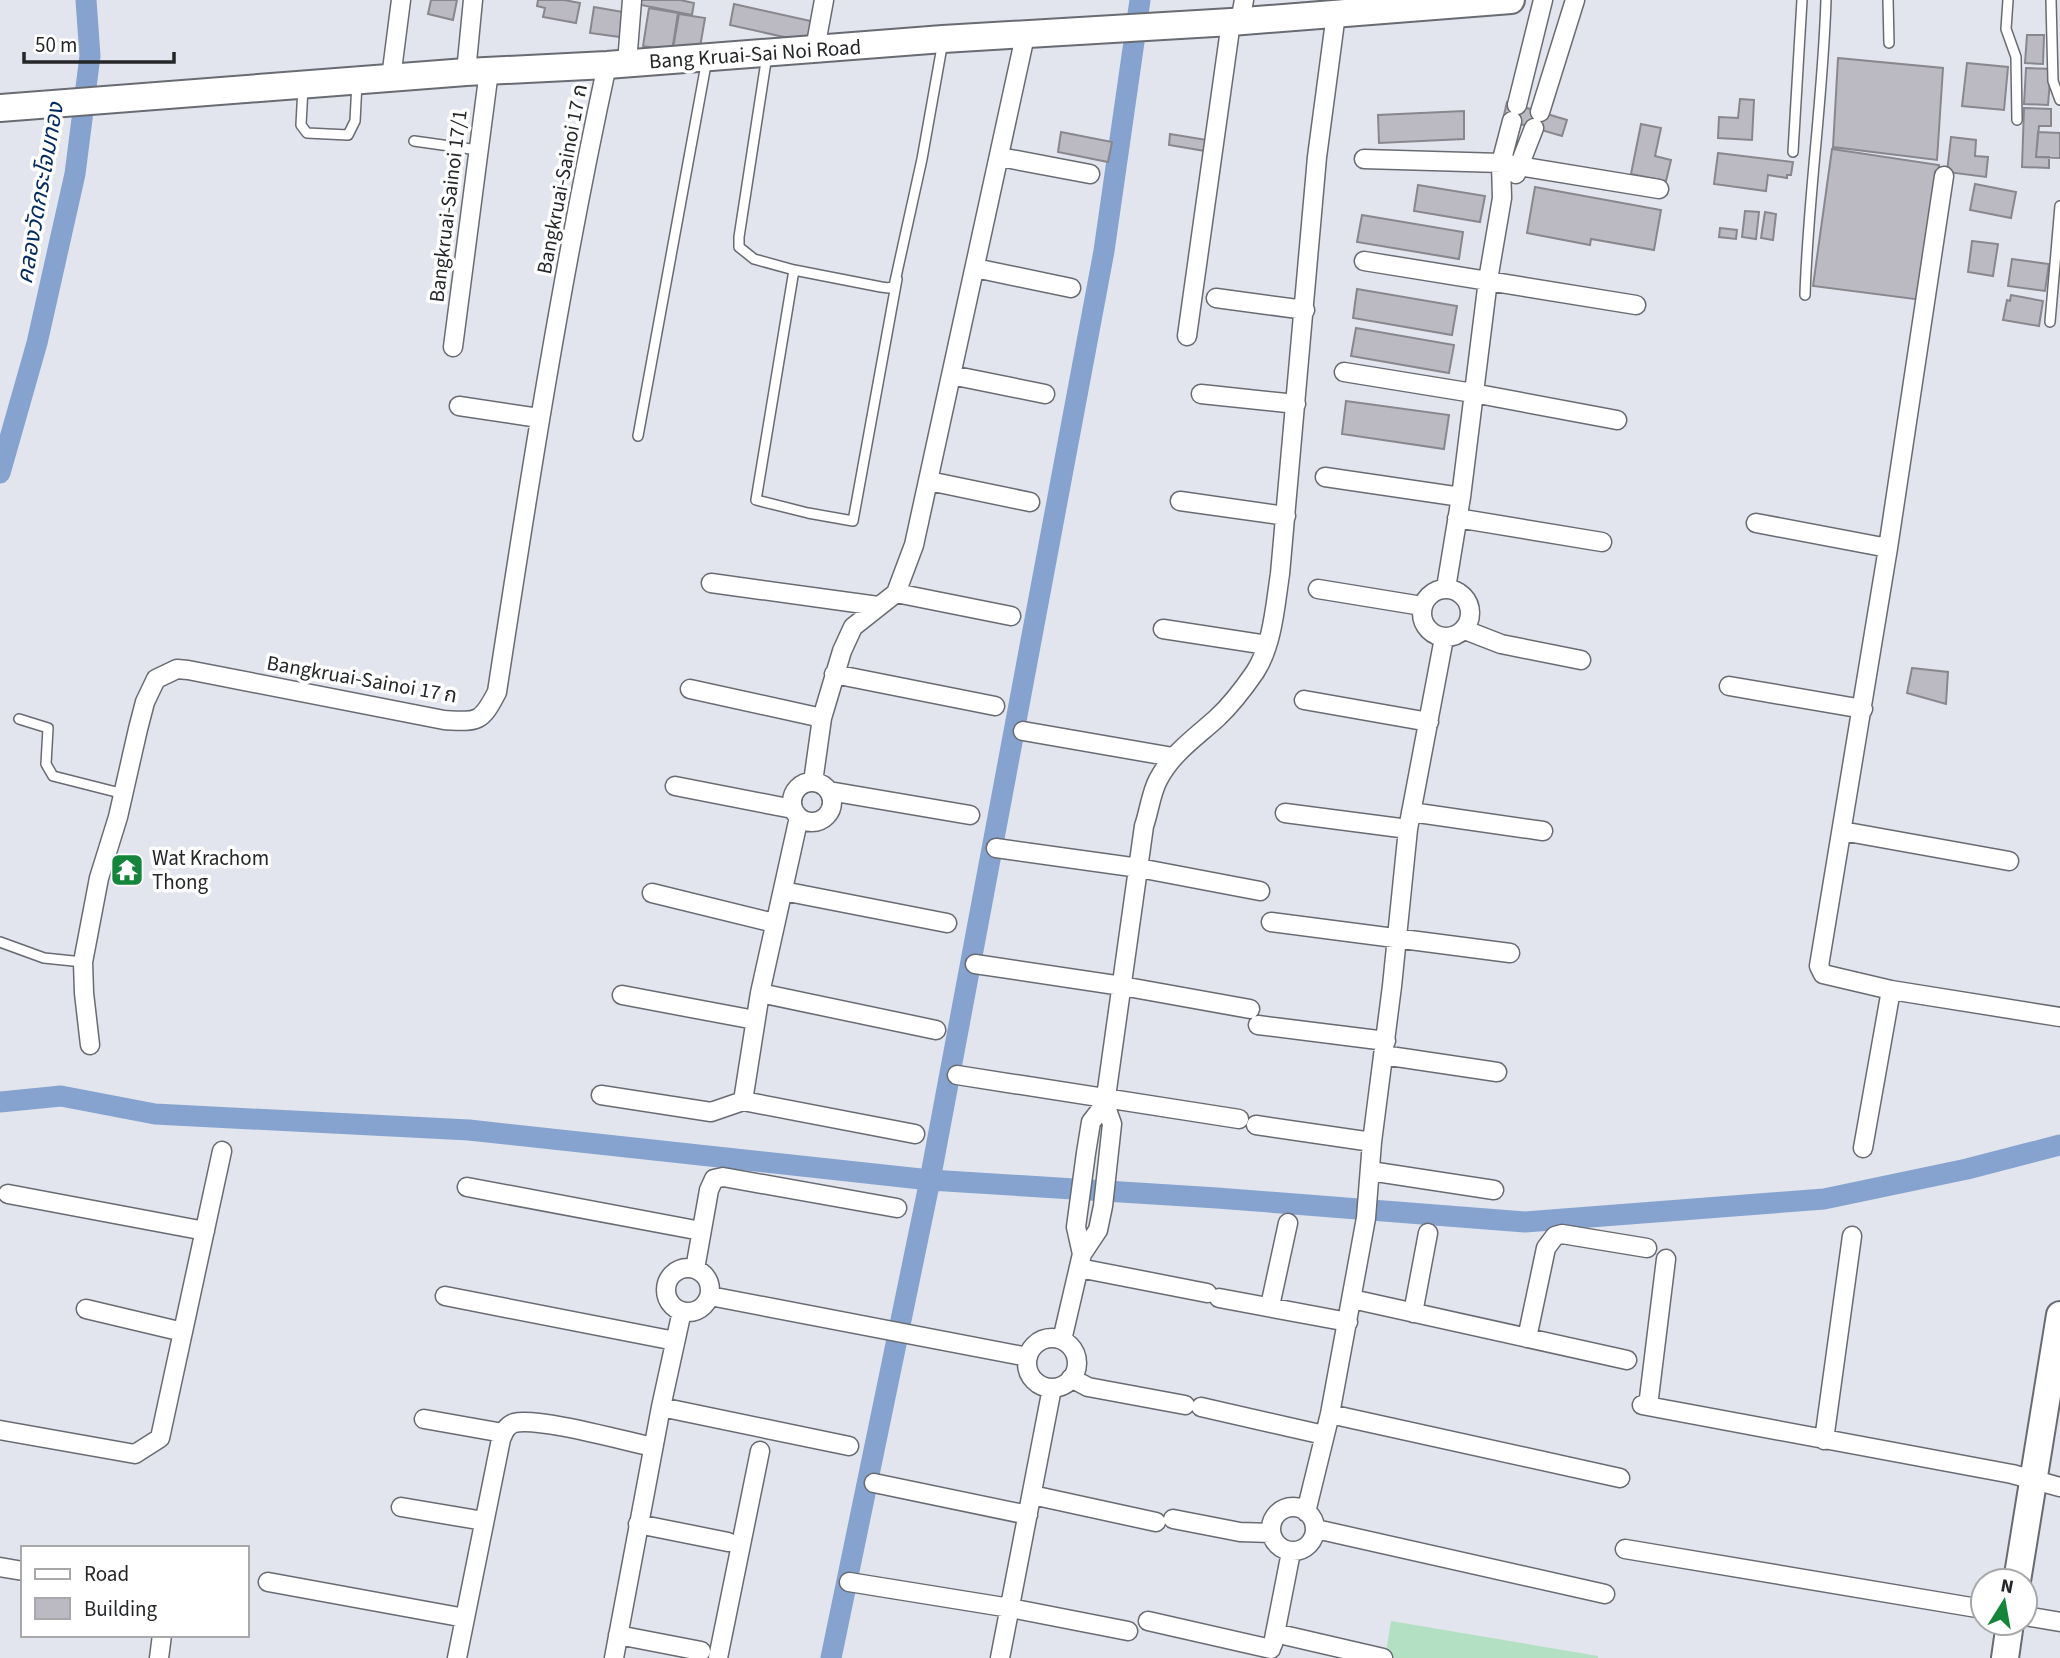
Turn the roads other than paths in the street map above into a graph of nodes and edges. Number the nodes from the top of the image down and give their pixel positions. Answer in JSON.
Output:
{"nodes":[{"id":1,"x":401,"y":0,"type":"edge"},
{"id":2,"x":473,"y":0,"type":"edge"},
{"id":3,"x":632,"y":0,"type":"edge"},
{"id":4,"x":824,"y":0,"type":"edge"},
{"id":5,"x":1511,"y":0,"type":"edge"},
{"id":6,"x":1543,"y":0,"type":"edge"},
{"id":7,"x":1574,"y":0,"type":"edge"},
{"id":8,"x":1802,"y":0,"type":"edge"},
{"id":9,"x":1826,"y":0,"type":"edge"},
{"id":10,"x":1888,"y":0,"type":"edge"},
{"id":11,"x":2008,"y":0,"type":"edge"},
{"id":12,"x":2052,"y":0,"type":"edge"},
{"id":13,"x":1336,"y":8,"type":"edge"},
{"id":14,"x":1238,"y":15,"type":"edge"},
{"id":15,"x":1025,"y":36,"type":"junction"},
{"id":16,"x":943,"y":39,"type":"junction"},
{"id":17,"x":1889,"y":43,"type":"dead end"},
{"id":18,"x":815,"y":49,"type":"junction"},
{"id":19,"x":767,"y":53,"type":"junction"},
{"id":20,"x":708,"y":58,"type":"junction"},
{"id":21,"x":617,"y":64,"type":"junction"},
{"id":22,"x":477,"y":72,"type":"junction"},
{"id":23,"x":391,"y":78,"type":"junction"},
{"id":24,"x":358,"y":80,"type":"junction"},
{"id":25,"x":303,"y":85,"type":"junction"},
{"id":26,"x":2060,"y":100,"type":"edge"},
{"id":27,"x":0,"y":108,"type":"edge"},
{"id":28,"x":2017,"y":120,"type":"dead end"},
{"id":29,"x":414,"y":141,"type":"dead end"},
{"id":30,"x":478,"y":150,"type":"junction"},
{"id":31,"x":1793,"y":152,"type":"dead end"},
{"id":32,"x":1000,"y":157,"type":"junction"},
{"id":33,"x":1364,"y":159,"type":"dead end"},
{"id":34,"x":1501,"y":163,"type":"junction"},
{"id":35,"x":1521,"y":166,"type":"junction"},
{"id":36,"x":1090,"y":174,"type":"dead end"},
{"id":37,"x":1944,"y":176,"type":"dead end"},
{"id":38,"x":1659,"y":189,"type":"dead end"},
{"id":39,"x":1502,"y":198,"type":"junction"},
{"id":40,"x":2060,"y":206,"type":"edge"},
{"id":41,"x":1364,"y":261,"type":"dead end"},
{"id":42,"x":975,"y":268,"type":"junction"},
{"id":43,"x":794,"y":270,"type":"junction"},
{"id":44,"x":897,"y":279,"type":"junction"},
{"id":45,"x":1488,"y":280,"type":"junction"},
{"id":46,"x":1071,"y":288,"type":"dead end"},
{"id":47,"x":1805,"y":295,"type":"dead end"},
{"id":48,"x":1216,"y":298,"type":"dead end"},
{"id":49,"x":1636,"y":304,"type":"dead end"},
{"id":50,"x":1305,"y":310,"type":"junction"},
{"id":51,"x":2050,"y":322,"type":"dead end"},
{"id":52,"x":1187,"y":336,"type":"dead end"},
{"id":53,"x":453,"y":347,"type":"dead end"},
{"id":54,"x":1344,"y":372,"type":"dead end"},
{"id":55,"x":951,"y":375,"type":"junction"},
{"id":56,"x":1473,"y":393,"type":"junction"},
{"id":57,"x":1045,"y":394,"type":"dead end"},
{"id":58,"x":1200,"y":394,"type":"dead end"},
{"id":59,"x":1296,"y":404,"type":"junction"},
{"id":60,"x":459,"y":406,"type":"dead end"},
{"id":61,"x":539,"y":418,"type":"junction"},
{"id":62,"x":1617,"y":420,"type":"dead end"},
{"id":63,"x":638,"y":436,"type":"dead end"},
{"id":64,"x":1325,"y":477,"type":"dead end"},
{"id":65,"x":929,"y":481,"type":"junction"},
{"id":66,"x":1461,"y":497,"type":"junction"},
{"id":67,"x":1180,"y":501,"type":"dead end"},
{"id":68,"x":1030,"y":502,"type":"dead end"},
{"id":69,"x":1286,"y":516,"type":"junction"},
{"id":70,"x":1457,"y":518,"type":"junction"},
{"id":71,"x":1756,"y":523,"type":"dead end"},
{"id":72,"x":1602,"y":542,"type":"dead end"},
{"id":73,"x":1888,"y":548,"type":"junction"},
{"id":74,"x":711,"y":583,"type":"dead end"},
{"id":75,"x":1446,"y":588,"type":"junction"},
{"id":76,"x":1318,"y":589,"type":"dead end"},
{"id":77,"x":896,"y":593,"type":"junction"},
{"id":78,"x":1422,"y":606,"type":"junction"},
{"id":79,"x":878,"y":607,"type":"junction"},
{"id":80,"x":1011,"y":616,"type":"dead end"},
{"id":81,"x":1163,"y":629,"type":"dead end"},
{"id":82,"x":1465,"y":630,"type":"junction"},
{"id":83,"x":1444,"y":638,"type":"junction"},
{"id":84,"x":1267,"y":645,"type":"junction"},
{"id":85,"x":1581,"y":660,"type":"dead end"},
{"id":86,"x":834,"y":674,"type":"junction"},
{"id":87,"x":1729,"y":686,"type":"dead end"},
{"id":88,"x":690,"y":689,"type":"dead end"},
{"id":89,"x":1304,"y":700,"type":"dead end"},
{"id":90,"x":995,"y":706,"type":"dead end"},
{"id":91,"x":1863,"y":709,"type":"junction"},
{"id":92,"x":822,"y":718,"type":"junction"},
{"id":93,"x":19,"y":719,"type":"dead end"},
{"id":94,"x":1429,"y":722,"type":"junction"},
{"id":95,"x":1023,"y":731,"type":"dead end"},
{"id":96,"x":1173,"y":757,"type":"junction"},
{"id":97,"x":813,"y":782,"type":"junction"},
{"id":98,"x":676,"y":786,"type":"dead end"},
{"id":99,"x":829,"y":791,"type":"junction"},
{"id":100,"x":124,"y":794,"type":"junction"},
{"id":101,"x":796,"y":813,"type":"junction"},
{"id":102,"x":1285,"y":813,"type":"dead end"},
{"id":103,"x":970,"y":815,"type":"dead end"},
{"id":104,"x":1410,"y":821,"type":"junction"},
{"id":105,"x":1543,"y":831,"type":"dead end"},
{"id":106,"x":1842,"y":831,"type":"junction"},
{"id":107,"x":996,"y":848,"type":"dead end"},
{"id":108,"x":2009,"y":861,"type":"dead end"},
{"id":109,"x":1139,"y":868,"type":"junction"},
{"id":110,"x":783,"y":891,"type":"junction"},
{"id":111,"x":1260,"y":891,"type":"dead end"},
{"id":112,"x":652,"y":893,"type":"dead end"},
{"id":113,"x":1271,"y":922,"type":"dead end"},
{"id":114,"x":774,"y":923,"type":"junction"},
{"id":115,"x":947,"y":923,"type":"dead end"},
{"id":116,"x":1397,"y":938,"type":"junction"},
{"id":117,"x":0,"y":942,"type":"edge"},
{"id":118,"x":1510,"y":953,"type":"dead end"},
{"id":119,"x":83,"y":962,"type":"junction"},
{"id":120,"x":975,"y":964,"type":"dead end"},
{"id":121,"x":1122,"y":986,"type":"junction"},
{"id":122,"x":1891,"y":990,"type":"junction"},
{"id":123,"x":760,"y":993,"type":"junction"},
{"id":124,"x":622,"y":995,"type":"dead end"},
{"id":125,"x":2060,"y":1017,"type":"edge"},
{"id":126,"x":755,"y":1020,"type":"junction"},
{"id":127,"x":936,"y":1030,"type":"dead end"},
{"id":128,"x":90,"y":1045,"type":"dead end"},
{"id":129,"x":1384,"y":1048,"type":"junction"},
{"id":130,"x":1497,"y":1072,"type":"dead end"},
{"id":131,"x":957,"y":1075,"type":"dead end"},
{"id":132,"x":601,"y":1095,"type":"dead end"},
{"id":133,"x":743,"y":1101,"type":"junction"},
{"id":134,"x":1106,"y":1101,"type":"junction"},
{"id":135,"x":915,"y":1134,"type":"dead end"},
{"id":136,"x":1371,"y":1142,"type":"junction"},
{"id":137,"x":1863,"y":1148,"type":"dead end"},
{"id":138,"x":222,"y":1151,"type":"dead end"},
{"id":139,"x":1370,"y":1171,"type":"junction"},
{"id":140,"x":467,"y":1186,"type":"dead end"},
{"id":141,"x":1494,"y":1190,"type":"dead end"},
{"id":142,"x":8,"y":1194,"type":"dead end"},
{"id":143,"x":897,"y":1208,"type":"dead end"},
{"id":144,"x":1288,"y":1223,"type":"dead end"},
{"id":145,"x":205,"y":1231,"type":"junction"},
{"id":146,"x":701,"y":1231,"type":"junction"},
{"id":147,"x":1429,"y":1233,"type":"dead end"},
{"id":148,"x":1852,"y":1237,"type":"dead end"},
{"id":149,"x":1647,"y":1248,"type":"dead end"},
{"id":150,"x":1666,"y":1259,"type":"dead end"},
{"id":151,"x":1080,"y":1261,"type":"junction"},
{"id":152,"x":695,"y":1269,"type":"junction"},
{"id":153,"x":445,"y":1296,"type":"dead end"},
{"id":154,"x":710,"y":1296,"type":"junction"},
{"id":155,"x":1352,"y":1299,"type":"junction"},
{"id":156,"x":1270,"y":1307,"type":"junction"},
{"id":157,"x":86,"y":1309,"type":"dead end"},
{"id":158,"x":682,"y":1311,"type":"junction"},
{"id":159,"x":1413,"y":1313,"type":"junction"},
{"id":160,"x":2060,"y":1315,"type":"edge"},
{"id":161,"x":1348,"y":1322,"type":"junction"},
{"id":162,"x":183,"y":1332,"type":"junction"},
{"id":163,"x":1527,"y":1338,"type":"junction"},
{"id":164,"x":1062,"y":1340,"type":"junction"},
{"id":165,"x":675,"y":1341,"type":"junction"},
{"id":166,"x":1028,"y":1357,"type":"junction"},
{"id":167,"x":1627,"y":1360,"type":"dead end"},
{"id":168,"x":1072,"y":1378,"type":"junction"},
{"id":169,"x":1052,"y":1388,"type":"junction"},
{"id":170,"x":661,"y":1406,"type":"junction"},
{"id":171,"x":1330,"y":1415,"type":"junction"},
{"id":172,"x":424,"y":1419,"type":"dead end"},
{"id":173,"x":503,"y":1433,"type":"junction"},
{"id":174,"x":1,"y":1435,"type":"edge"},
{"id":175,"x":1324,"y":1435,"type":"junction"},
{"id":176,"x":1824,"y":1440,"type":"junction"},
{"id":177,"x":849,"y":1446,"type":"dead end"},
{"id":178,"x":653,"y":1447,"type":"junction"},
{"id":179,"x":760,"y":1451,"type":"dead end"},
{"id":180,"x":1620,"y":1478,"type":"dead end"},
{"id":181,"x":2032,"y":1480,"type":"junction"},
{"id":182,"x":874,"y":1483,"type":"dead end"},
{"id":183,"x":2060,"y":1487,"type":"edge"},
{"id":184,"x":1032,"y":1495,"type":"junction"},
{"id":185,"x":401,"y":1507,"type":"dead end"},
{"id":186,"x":1306,"y":1511,"type":"junction"},
{"id":187,"x":1028,"y":1515,"type":"junction"},
{"id":188,"x":484,"y":1521,"type":"junction"},
{"id":189,"x":638,"y":1524,"type":"junction"},
{"id":190,"x":1316,"y":1529,"type":"junction"},
{"id":191,"x":1270,"y":1533,"type":"junction"},
{"id":192,"x":728,"y":1542,"type":"dead end"},
{"id":193,"x":1625,"y":1549,"type":"dead end"},
{"id":194,"x":1291,"y":1552,"type":"junction"},
{"id":195,"x":0,"y":1567,"type":"edge"},
{"id":196,"x":2019,"y":1567,"type":"edge"},
{"id":197,"x":21,"y":1571,"type":"edge"},
{"id":198,"x":849,"y":1581,"type":"dead end"},
{"id":199,"x":268,"y":1582,"type":"dead end"},
{"id":200,"x":1605,"y":1594,"type":"dead end"},
{"id":201,"x":1969,"y":1607,"type":"edge"},
{"id":202,"x":1010,"y":1608,"type":"junction"},
{"id":203,"x":465,"y":1618,"type":"junction"},
{"id":204,"x":2039,"y":1618,"type":"edge"},
{"id":205,"x":1147,"y":1621,"type":"dead end"},
{"id":206,"x":2060,"y":1622,"type":"edge"},
{"id":207,"x":1128,"y":1631,"type":"dead end"},
{"id":208,"x":618,"y":1635,"type":"junction"},
{"id":209,"x":162,"y":1637,"type":"edge"},
{"id":210,"x":2008,"y":1637,"type":"edge"},
{"id":211,"x":1272,"y":1647,"type":"edge"},
{"id":212,"x":710,"y":1654,"type":"edge"},
{"id":213,"x":159,"y":1658,"type":"edge"},
{"id":214,"x":457,"y":1658,"type":"edge"},
{"id":215,"x":614,"y":1658,"type":"edge"},
{"id":216,"x":1000,"y":1658,"type":"edge"},
{"id":217,"x":1383,"y":1658,"type":"edge"},
{"id":218,"x":2005,"y":1658,"type":"edge"}],
"edges":[{"from":1,"to":23,"type":"street"},
{"from":2,"to":22,"type":"street","name":"Bangkruai-Sainoi 17/1"},
{"from":3,"to":21,"type":"street","name":"Bangkruai-Sainoi 17 ก"},
{"from":4,"to":18,"type":"street"},
{"from":5,"to":13,"type":"main road","name":"Bang Kruai-Sai Noi Road"},
{"from":6,"to":34,"type":"street"},
{"from":7,"to":35,"type":"street"},
{"from":8,"to":31,"type":"lane"},
{"from":9,"to":47,"type":"lane"},
{"from":10,"to":17,"type":"lane"},
{"from":11,"to":28,"type":"lane"},
{"from":12,"to":26,"type":"lane"},
{"from":13,"to":14,"type":"main road","name":"Bang Kruai-Sai Noi Road"},
{"from":13,"to":50,"type":"street"},
{"from":14,"to":15,"type":"main road","name":"Bang Kruai-Sai Noi Road"},
{"from":14,"to":52,"type":"street"},
{"from":15,"to":16,"type":"main road","name":"Bang Kruai-Sai Noi Road"},
{"from":15,"to":32,"type":"street"},
{"from":16,"to":18,"type":"main road","name":"Bang Kruai-Sai Noi Road"},
{"from":16,"to":44,"type":"lane"},
{"from":18,"to":19,"type":"main road","name":"Bang Kruai-Sai Noi Road"},
{"from":19,"to":20,"type":"main road","name":"Bang Kruai-Sai Noi Road"},
{"from":19,"to":43,"type":"lane"},
{"from":20,"to":21,"type":"main road","name":"Bang Kruai-Sai Noi Road"},
{"from":20,"to":63,"type":"lane"},
{"from":21,"to":22,"type":"main road","name":"Bang Kruai-Sai Noi Road"},
{"from":21,"to":61,"type":"street","name":"Bangkruai-Sainoi 17 ก"},
{"from":22,"to":23,"type":"main road","name":"Bang Kruai-Sai Noi Road"},
{"from":22,"to":30,"type":"street","name":"Bangkruai-Sainoi 17/1"},
{"from":23,"to":24,"type":"main road","name":"Bang Kruai-Sai Noi Road"},
{"from":24,"to":25,"type":"main road","name":"Bang Kruai-Sai Noi Road"},
{"from":24,"to":25,"type":"lane"},
{"from":25,"to":27,"type":"main road","name":"Bang Kruai-Sai Noi Road"},
{"from":29,"to":30,"type":"lane"},
{"from":30,"to":53,"type":"street","name":"Bangkruai-Sainoi 17/1"},
{"from":32,"to":36,"type":"street"},
{"from":32,"to":42,"type":"street"},
{"from":33,"to":34,"type":"street"},
{"from":34,"to":35,"type":"street"},
{"from":34,"to":39,"type":"street"},
{"from":35,"to":38,"type":"street"},
{"from":35,"to":39,"type":"street"},
{"from":37,"to":73,"type":"street"},
{"from":39,"to":45,"type":"street"},
{"from":40,"to":51,"type":"lane"},
{"from":41,"to":45,"type":"street"},
{"from":42,"to":46,"type":"street"},
{"from":42,"to":55,"type":"street"},
{"from":43,"to":44,"type":"lane"},
{"from":43,"to":44,"type":"lane"},
{"from":45,"to":49,"type":"street"},
{"from":45,"to":56,"type":"street"},
{"from":48,"to":50,"type":"street"},
{"from":50,"to":59,"type":"street"},
{"from":54,"to":56,"type":"street"},
{"from":55,"to":57,"type":"street"},
{"from":55,"to":65,"type":"street"},
{"from":56,"to":62,"type":"street"},
{"from":56,"to":66,"type":"street"},
{"from":58,"to":59,"type":"street"},
{"from":59,"to":69,"type":"street"},
{"from":60,"to":61,"type":"street"},
{"from":61,"to":100,"type":"street","name":"Bangkruai-Sainoi 17 ก"},
{"from":64,"to":66,"type":"street"},
{"from":65,"to":68,"type":"street"},
{"from":65,"to":77,"type":"street"},
{"from":66,"to":70,"type":"street"},
{"from":67,"to":69,"type":"street"},
{"from":69,"to":84,"type":"street"},
{"from":70,"to":72,"type":"street"},
{"from":70,"to":75,"type":"street"},
{"from":71,"to":73,"type":"street"},
{"from":73,"to":91,"type":"street"},
{"from":74,"to":79,"type":"street"},
{"from":75,"to":78,"type":"street"},
{"from":75,"to":82,"type":"street"},
{"from":76,"to":78,"type":"street"},
{"from":77,"to":79,"type":"street"},
{"from":77,"to":80,"type":"street"},
{"from":78,"to":83,"type":"street"},
{"from":79,"to":86,"type":"street"},
{"from":81,"to":84,"type":"street"},
{"from":82,"to":83,"type":"street"},
{"from":82,"to":85,"type":"street"},
{"from":83,"to":94,"type":"street"},
{"from":84,"to":96,"type":"street"},
{"from":86,"to":90,"type":"street"},
{"from":86,"to":92,"type":"street"},
{"from":87,"to":91,"type":"street"},
{"from":88,"to":92,"type":"street"},
{"from":89,"to":94,"type":"street"},
{"from":91,"to":106,"type":"street"},
{"from":92,"to":97,"type":"street"},
{"from":93,"to":100,"type":"lane"},
{"from":94,"to":104,"type":"street"},
{"from":95,"to":96,"type":"street"},
{"from":96,"to":109,"type":"street"},
{"from":97,"to":99,"type":"street"},
{"from":97,"to":101,"type":"street"},
{"from":98,"to":101,"type":"street"},
{"from":99,"to":101,"type":"street"},
{"from":99,"to":103,"type":"street"},
{"from":100,"to":119,"type":"street","name":"Bangkruai-Sainoi 17 ก"},
{"from":101,"to":110,"type":"street"},
{"from":102,"to":104,"type":"street"},
{"from":104,"to":105,"type":"street"},
{"from":104,"to":116,"type":"street"},
{"from":106,"to":108,"type":"street"},
{"from":106,"to":122,"type":"street"},
{"from":107,"to":109,"type":"street"},
{"from":109,"to":111,"type":"street"},
{"from":109,"to":121,"type":"street"},
{"from":110,"to":114,"type":"street"},
{"from":110,"to":115,"type":"street"},
{"from":112,"to":114,"type":"street"},
{"from":113,"to":116,"type":"street"},
{"from":114,"to":123,"type":"street"},
{"from":116,"to":118,"type":"street"},
{"from":116,"to":129,"type":"street"},
{"from":117,"to":119,"type":"lane"},
{"from":119,"to":128,"type":"street","name":"Bangkruai-Sainoi 17 ก"},
{"from":120,"to":121,"type":"street"},
{"from":121,"to":129,"type":"street"},
{"from":121,"to":134,"type":"street"},
{"from":122,"to":125,"type":"street"},
{"from":122,"to":137,"type":"street"},
{"from":123,"to":126,"type":"street"},
{"from":123,"to":127,"type":"street"},
{"from":124,"to":126,"type":"street"},
{"from":126,"to":133,"type":"street"},
{"from":129,"to":130,"type":"street"},
{"from":129,"to":136,"type":"street"},
{"from":131,"to":134,"type":"street"},
{"from":132,"to":133,"type":"street"},
{"from":133,"to":135,"type":"street"},
{"from":134,"to":136,"type":"street"},
{"from":134,"to":151,"type":"street"},
{"from":134,"to":151,"type":"street"},
{"from":136,"to":139,"type":"street"},
{"from":138,"to":145,"type":"street"},
{"from":139,"to":141,"type":"street"},
{"from":139,"to":155,"type":"street"},
{"from":140,"to":146,"type":"street"},
{"from":142,"to":145,"type":"street"},
{"from":143,"to":146,"type":"street"},
{"from":144,"to":156,"type":"street"},
{"from":145,"to":162,"type":"street"},
{"from":146,"to":152,"type":"street"},
{"from":147,"to":159,"type":"street"},
{"from":148,"to":176,"type":"street"},
{"from":149,"to":163,"type":"street"},
{"from":150,"to":176,"type":"street"},
{"from":151,"to":156,"type":"street"},
{"from":151,"to":164,"type":"street"},
{"from":152,"to":154,"type":"street"},
{"from":152,"to":158,"type":"street"},
{"from":153,"to":165,"type":"street"},
{"from":154,"to":158,"type":"street"},
{"from":154,"to":166,"type":"street"},
{"from":155,"to":159,"type":"street"},
{"from":155,"to":161,"type":"street"},
{"from":156,"to":161,"type":"street"},
{"from":157,"to":162,"type":"street"},
{"from":158,"to":165,"type":"street"},
{"from":159,"to":163,"type":"street"},
{"from":160,"to":181,"type":"main road"},
{"from":161,"to":171,"type":"street"},
{"from":162,"to":174,"type":"street"},
{"from":163,"to":167,"type":"street"},
{"from":164,"to":166,"type":"street"},
{"from":164,"to":168,"type":"street"},
{"from":165,"to":170,"type":"street"},
{"from":166,"to":169,"type":"street"},
{"from":168,"to":169,"type":"street"},
{"from":168,"to":175,"type":"street"},
{"from":169,"to":184,"type":"street"},
{"from":170,"to":177,"type":"street"},
{"from":170,"to":178,"type":"street"},
{"from":171,"to":175,"type":"street"},
{"from":171,"to":180,"type":"street"},
{"from":172,"to":173,"type":"street"},
{"from":173,"to":178,"type":"street"},
{"from":173,"to":188,"type":"street"},
{"from":175,"to":186,"type":"street"},
{"from":176,"to":181,"type":"street"},
{"from":178,"to":189,"type":"street"},
{"from":179,"to":212,"type":"street"},
{"from":181,"to":183,"type":"street"},
{"from":181,"to":196,"type":"main road"},
{"from":182,"to":187,"type":"street"},
{"from":184,"to":187,"type":"street"},
{"from":184,"to":191,"type":"street"},
{"from":185,"to":188,"type":"street"},
{"from":186,"to":190,"type":"street"},
{"from":186,"to":191,"type":"street"},
{"from":187,"to":202,"type":"street"},
{"from":188,"to":203,"type":"street"},
{"from":189,"to":192,"type":"street"},
{"from":189,"to":208,"type":"street"},
{"from":190,"to":194,"type":"street"},
{"from":190,"to":200,"type":"street"},
{"from":191,"to":194,"type":"street"},
{"from":193,"to":201,"type":"street"},
{"from":194,"to":211,"type":"street"},
{"from":195,"to":197,"type":"street"},
{"from":198,"to":202,"type":"street"},
{"from":199,"to":203,"type":"street"},
{"from":202,"to":207,"type":"street"},
{"from":202,"to":216,"type":"street"},
{"from":203,"to":214,"type":"street"},
{"from":204,"to":206,"type":"street"},
{"from":205,"to":211,"type":"street"},
{"from":208,"to":212,"type":"street"},
{"from":208,"to":215,"type":"street"},
{"from":209,"to":213,"type":"street"},
{"from":210,"to":218,"type":"main road"},
{"from":211,"to":217,"type":"street"}]}
